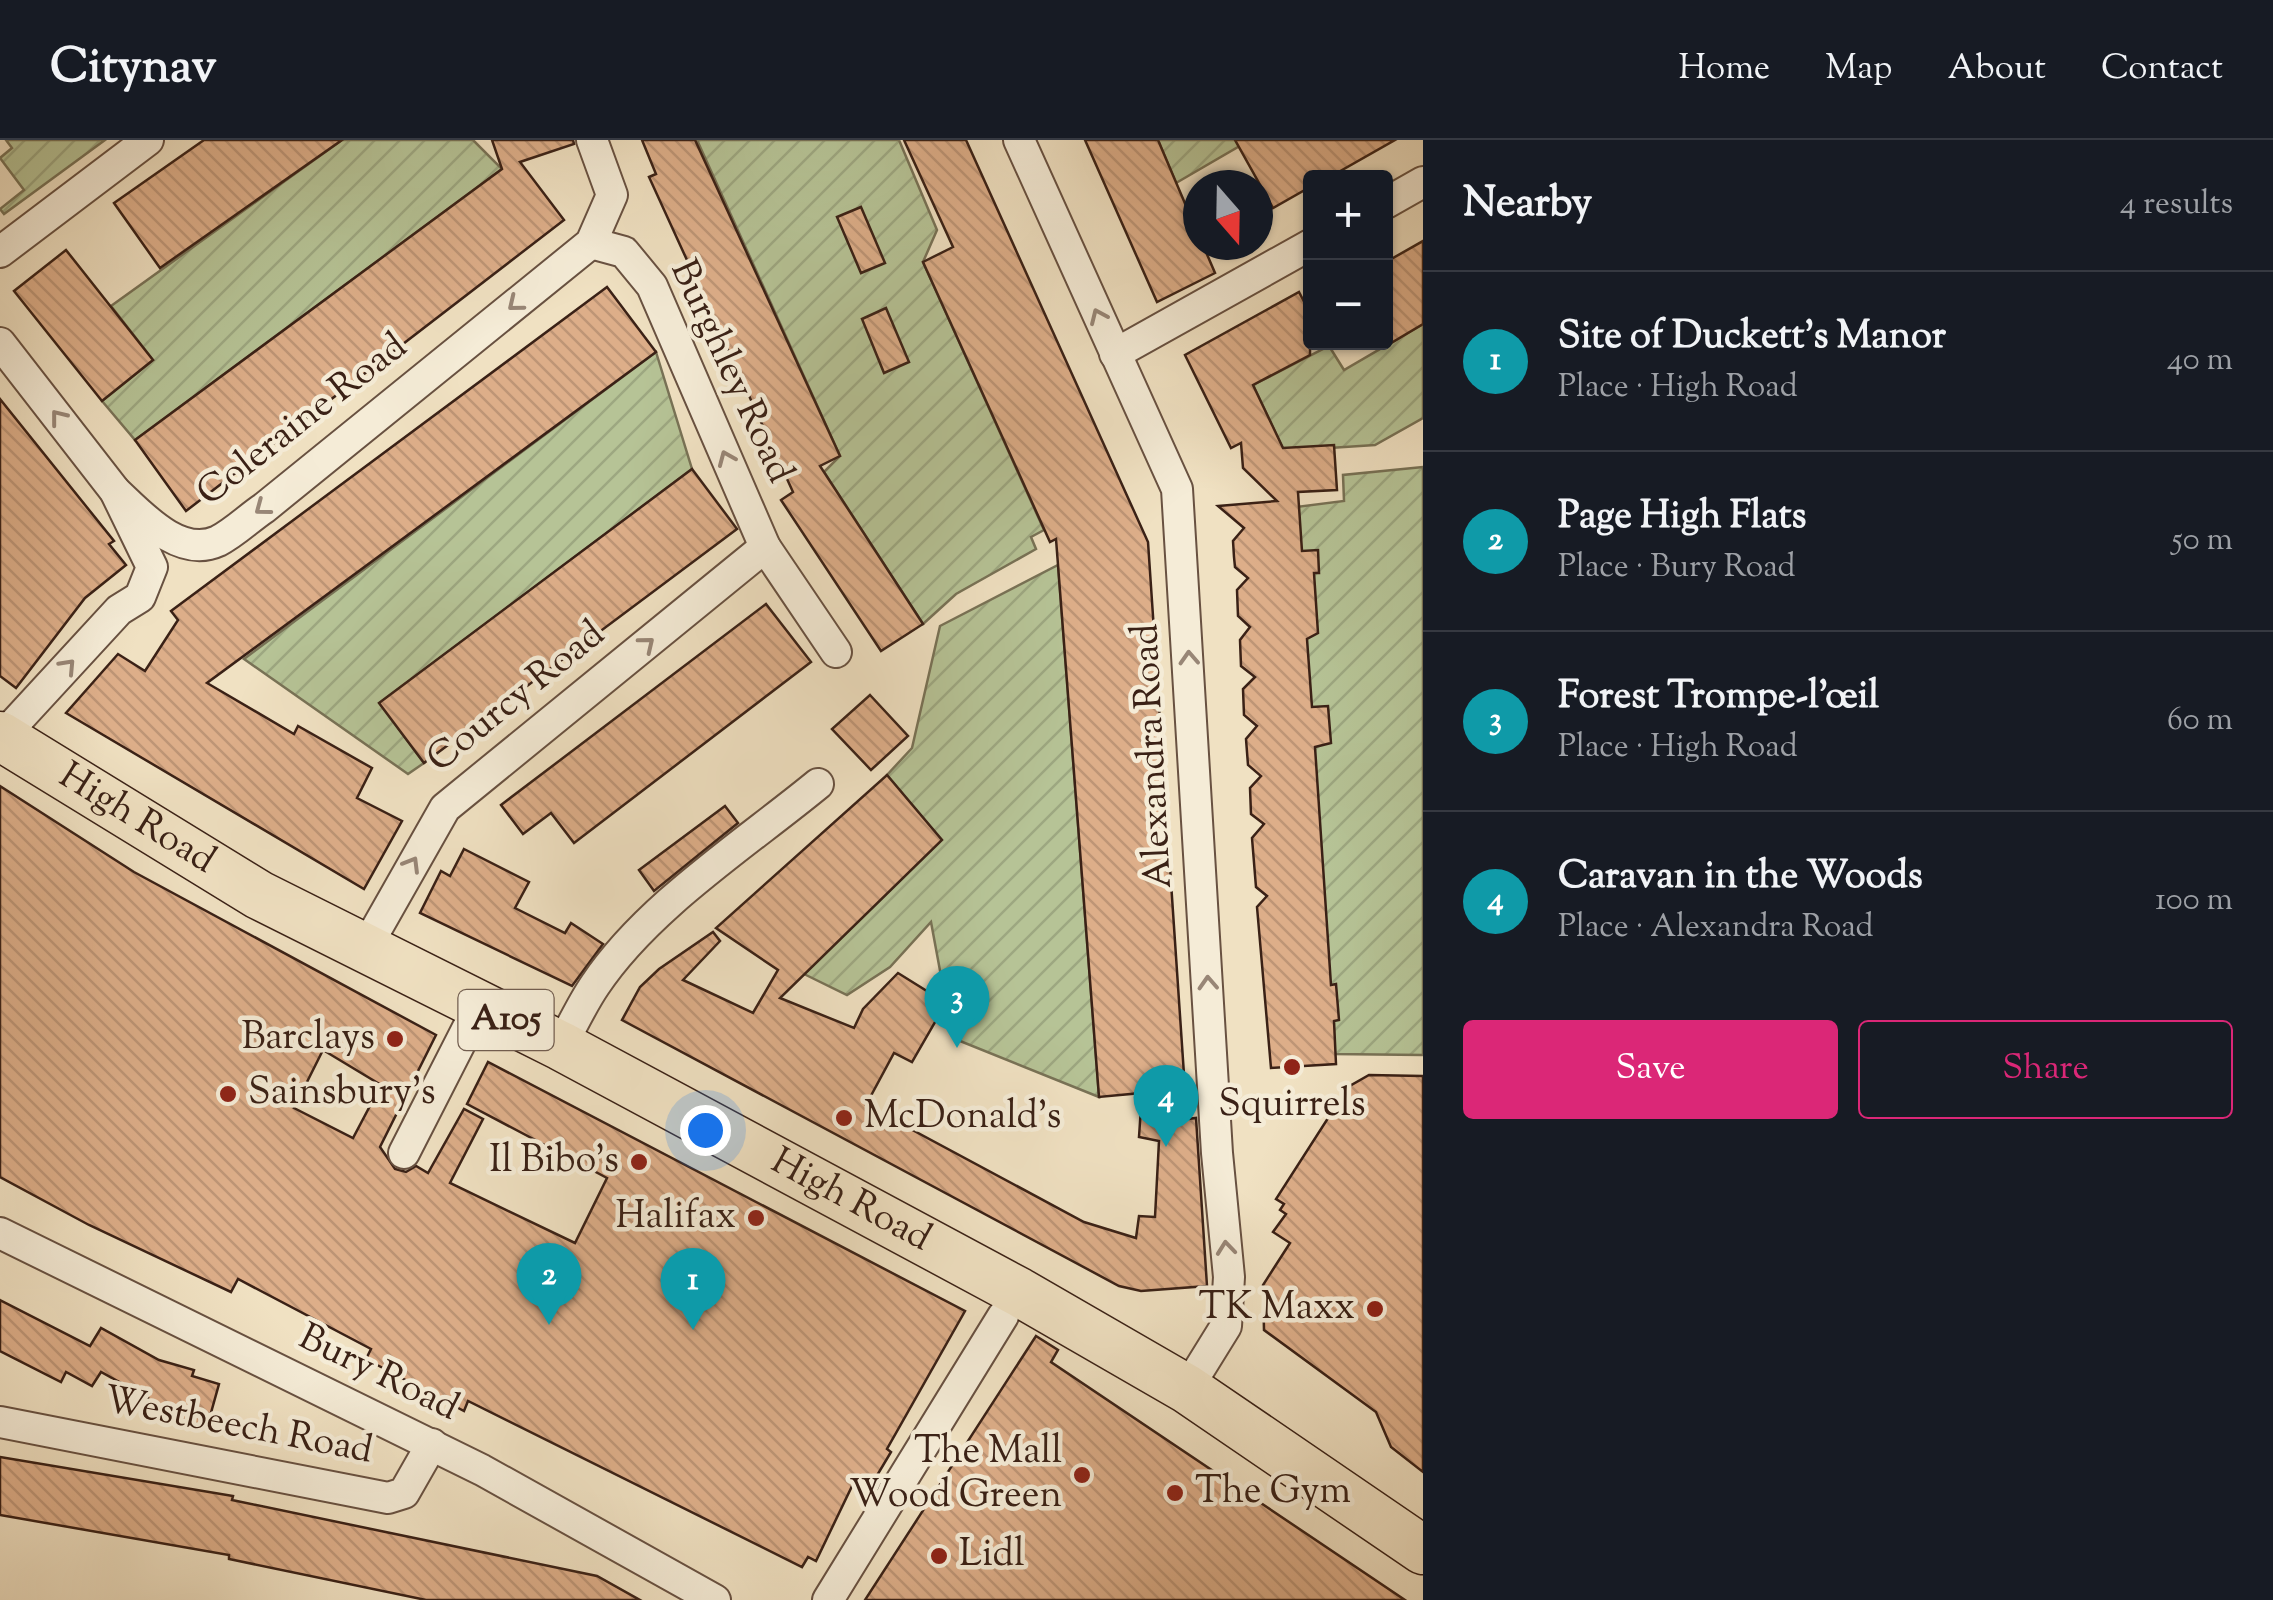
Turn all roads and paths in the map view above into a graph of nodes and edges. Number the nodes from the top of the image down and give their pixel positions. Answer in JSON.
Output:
{"nodes":[{"id":1,"x":148,"y":140,"type":"edge"},
{"id":2,"x":592,"y":140,"type":"edge"},
{"id":3,"x":1019,"y":140,"type":"edge"},
{"id":4,"x":1423,"y":182,"type":"edge"},
{"id":5,"x":1393,"y":199,"type":"edge"},
{"id":6,"x":591,"y":242,"type":"junction"},
{"id":7,"x":1303,"y":249,"type":"edge"},
{"id":8,"x":0,"y":252,"type":"edge"},
{"id":9,"x":0,"y":343,"type":"edge"},
{"id":10,"x":1115,"y":354,"type":"junction"},
{"id":11,"x":115,"y":491,"type":"junction"},
{"id":12,"x":765,"y":547,"type":"junction"},
{"id":13,"x":836,"y":652,"type":"dead end"},
{"id":14,"x":1,"y":737,"type":"edge"},
{"id":15,"x":818,"y":784,"type":"dead end"},
{"id":16,"x":365,"y":949,"type":"junction"},
{"id":17,"x":479,"y":1006,"type":"junction"},
{"id":18,"x":561,"y":1046,"type":"junction"},
{"id":19,"x":404,"y":1152,"type":"dead end"},
{"id":20,"x":0,"y":1233,"type":"edge"},
{"id":21,"x":1004,"y":1316,"type":"dead end"},
{"id":22,"x":1187,"y":1389,"type":"junction"},
{"id":23,"x":0,"y":1422,"type":"edge"},
{"id":24,"x":432,"y":1444,"type":"junction"},
{"id":25,"x":1423,"y":1550,"type":"edge"},
{"id":26,"x":714,"y":1600,"type":"edge"},
{"id":27,"x":828,"y":1600,"type":"edge"}],
"edges":[{"from":1,"to":8,"type":"street"},
{"from":2,"to":6,"type":"street"},
{"from":10,"to":3,"type":"street","name":"Alexandra Road","one_way":true},
{"from":4,"to":5,"type":"street"},
{"from":6,"to":11,"type":"street","name":"Coleraine Road","one_way":true},
{"from":12,"to":6,"type":"street","name":"Burghley Road","one_way":true},
{"from":7,"to":10,"type":"street"},
{"from":11,"to":9,"type":"street","one_way":true},
{"from":22,"to":10,"type":"street","name":"Alexandra Road","one_way":true},
{"from":14,"to":11,"type":"street","one_way":true},
{"from":12,"to":13,"type":"street","name":"Burghley Road"},
{"from":16,"to":12,"type":"street","name":"Courcy Road","one_way":true},
{"from":14,"to":16,"type":"main road","name":"High Road","number":"A105"},
{"from":15,"to":18,"type":"street"},
{"from":16,"to":17,"type":"main road","name":"High Road","number":"A105"},
{"from":17,"to":18,"type":"main road","name":"High Road","number":"A105"},
{"from":17,"to":19,"type":"street"},
{"from":18,"to":22,"type":"main road","name":"High Road","number":"A105"},
{"from":20,"to":24,"type":"street","name":"Bury Road"},
{"from":21,"to":27,"type":"street"},
{"from":22,"to":25,"type":"main road","name":"High Road","number":"A105"},
{"from":23,"to":24,"type":"street","name":"Westbeech Road"},
{"from":24,"to":26,"type":"street","name":"Bury Road"}]}
